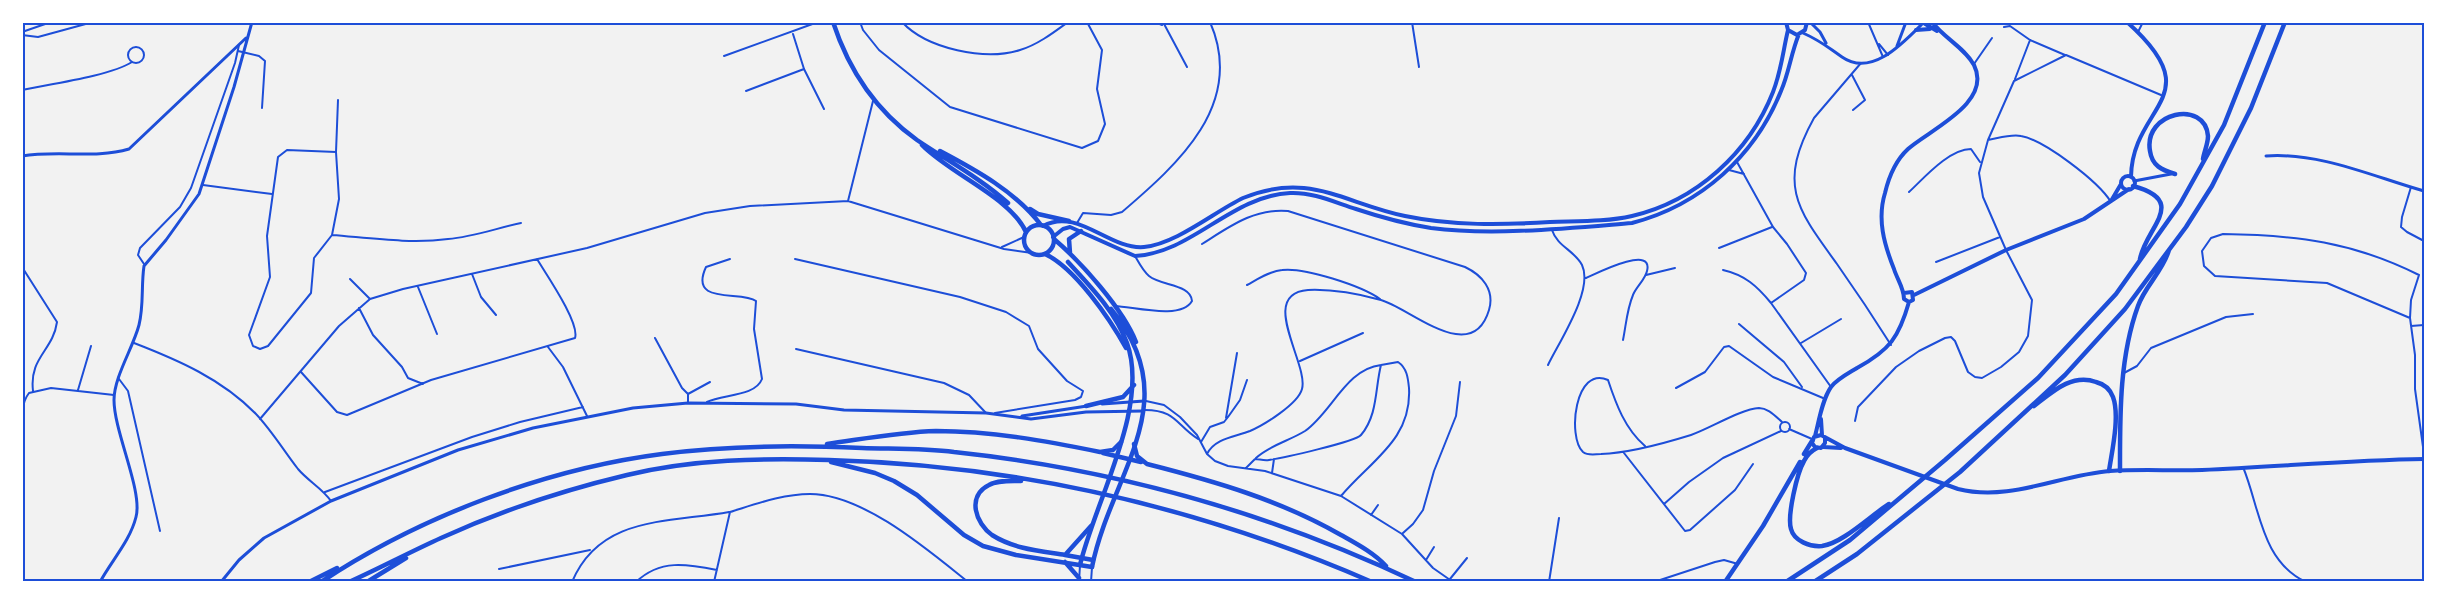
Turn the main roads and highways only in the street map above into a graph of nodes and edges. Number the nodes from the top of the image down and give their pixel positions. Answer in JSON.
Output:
{"nodes":[{"id":1,"x":833,"y":22,"type":"edge"},
{"id":2,"x":1786,"y":22,"type":"edge"},
{"id":3,"x":1809,"y":22,"type":"edge"},
{"id":4,"x":1932,"y":22,"type":"edge"},
{"id":5,"x":2127,"y":22,"type":"edge"},
{"id":6,"x":2265,"y":22,"type":"edge"},
{"id":7,"x":2285,"y":22,"type":"edge"},
{"id":8,"x":1923,"y":23,"type":"edge"},
{"id":9,"x":1932,"y":28,"type":"junction"},
{"id":10,"x":1788,"y":30,"type":"junction"},
{"id":11,"x":1916,"y":30,"type":"road end"},
{"id":12,"x":1940,"y":32,"type":"junction"},
{"id":13,"x":1801,"y":34,"type":"junction"},
{"id":14,"x":916,"y":138,"type":"junction"},
{"id":15,"x":926,"y":146,"type":"junction"},
{"id":16,"x":2131,"y":163,"type":"junction"},
{"id":17,"x":2201,"y":166,"type":"junction"},
{"id":18,"x":2175,"y":174,"type":"road end"},
{"id":19,"x":2124,"y":178,"type":"junction"},
{"id":20,"x":2132,"y":183,"type":"junction"},
{"id":21,"x":2121,"y":184,"type":"junction"},
{"id":22,"x":2111,"y":202,"type":"junction"},
{"id":23,"x":1008,"y":203,"type":"dead end"},
{"id":24,"x":1023,"y":204,"type":"junction"},
{"id":25,"x":1070,"y":221,"type":"junction"},
{"id":26,"x":1042,"y":225,"type":"junction"},
{"id":27,"x":1081,"y":231,"type":"junction"},
{"id":28,"x":1025,"y":235,"type":"junction"},
{"id":29,"x":1054,"y":238,"type":"junction"},
{"id":30,"x":2170,"y":248,"type":"junction"},
{"id":31,"x":1044,"y":254,"type":"junction"},
{"id":32,"x":1071,"y":255,"type":"junction"},
{"id":33,"x":1068,"y":262,"type":"dead end"},
{"id":34,"x":2139,"y":263,"type":"junction"},
{"id":35,"x":1904,"y":293,"type":"junction"},
{"id":36,"x":1914,"y":295,"type":"junction"},
{"id":37,"x":1908,"y":302,"type":"junction"},
{"id":38,"x":1105,"y":303,"type":"junction"},
{"id":39,"x":1140,"y":353,"type":"junction"},
{"id":40,"x":1131,"y":355,"type":"junction"},
{"id":41,"x":1134,"y":385,"type":"junction"},
{"id":42,"x":1086,"y":406,"type":"road end"},
{"id":43,"x":1821,"y":412,"type":"junction"},
{"id":44,"x":2008,"y":426,"type":"junction"},
{"id":45,"x":1824,"y":437,"type":"junction"},
{"id":46,"x":1813,"y":439,"type":"junction"},
{"id":47,"x":1121,"y":441,"type":"junction"},
{"id":48,"x":1134,"y":444,"type":"junction"},
{"id":49,"x":814,"y":445,"type":"junction"},
{"id":50,"x":1820,"y":447,"type":"junction"},
{"id":51,"x":1845,"y":448,"type":"junction"},
{"id":52,"x":1100,"y":452,"type":"junction"},
{"id":53,"x":1116,"y":456,"type":"junction"},
{"id":54,"x":819,"y":459,"type":"junction"},
{"id":55,"x":1129,"y":459,"type":"junction"},
{"id":56,"x":2424,"y":459,"type":"edge"},
{"id":57,"x":1147,"y":464,"type":"junction"},
{"id":58,"x":2109,"y":471,"type":"junction"},
{"id":59,"x":2120,"y":471,"type":"junction"},
{"id":60,"x":1029,"y":480,"type":"junction"},
{"id":61,"x":1908,"y":491,"type":"junction"},
{"id":62,"x":1091,"y":526,"type":"junction"},
{"id":63,"x":429,"y":545,"type":"junction"},
{"id":64,"x":1065,"y":555,"type":"junction"},
{"id":65,"x":1082,"y":559,"type":"junction"},
{"id":66,"x":353,"y":560,"type":"junction"},
{"id":67,"x":1093,"y":560,"type":"junction"},
{"id":68,"x":1065,"y":562,"type":"junction"},
{"id":69,"x":1080,"y":565,"type":"junction"},
{"id":70,"x":1388,"y":568,"type":"junction"},
{"id":71,"x":1079,"y":580,"type":"edge"},
{"id":72,"x":309,"y":582,"type":"edge"},
{"id":73,"x":321,"y":582,"type":"edge"},
{"id":74,"x":349,"y":582,"type":"edge"},
{"id":75,"x":367,"y":582,"type":"edge"},
{"id":76,"x":1372,"y":582,"type":"edge"},
{"id":77,"x":1416,"y":582,"type":"edge"},
{"id":78,"x":1725,"y":582,"type":"edge"},
{"id":79,"x":1786,"y":582,"type":"edge"},
{"id":80,"x":1814,"y":582,"type":"edge"}],
"edges":[{"from":1,"to":14,"type":"main road"},
{"from":2,"to":10,"type":"main road"},
{"from":3,"to":13,"type":"main road"},
{"from":4,"to":12,"type":"main road"},
{"from":5,"to":16,"type":"main road"},
{"from":6,"to":17,"type":"main road"},
{"from":7,"to":30,"type":"main road"},
{"from":8,"to":9,"type":"main road"},
{"from":9,"to":11,"type":"main road"},
{"from":9,"to":12,"type":"main road"},
{"from":10,"to":13,"type":"main road"},
{"from":10,"to":25,"type":"main road"},
{"from":12,"to":35,"type":"main road"},
{"from":13,"to":27,"type":"main road"},
{"from":14,"to":15,"type":"main road"},
{"from":14,"to":28,"type":"main road"},
{"from":15,"to":23,"type":"main road"},
{"from":15,"to":24,"type":"main road"},
{"from":16,"to":19,"type":"main road"},
{"from":16,"to":20,"type":"main road"},
{"from":17,"to":18,"type":"main road"},
{"from":17,"to":34,"type":"main road"},
{"from":19,"to":20,"type":"main road"},
{"from":19,"to":21,"type":"main road"},
{"from":20,"to":21,"type":"main road"},
{"from":20,"to":22,"type":"main road"},
{"from":20,"to":34,"type":"main road"},
{"from":21,"to":22,"type":"main road"},
{"from":22,"to":36,"type":"main road"},
{"from":24,"to":25,"type":"main road"},
{"from":24,"to":26,"type":"main road"},
{"from":25,"to":26,"type":"main road"},
{"from":26,"to":28,"type":"main road"},
{"from":26,"to":29,"type":"main road"},
{"from":27,"to":29,"type":"main road"},
{"from":27,"to":32,"type":"main road"},
{"from":28,"to":31,"type":"main road"},
{"from":29,"to":31,"type":"main road"},
{"from":29,"to":32,"type":"main road"},
{"from":30,"to":44,"type":"main road"},
{"from":30,"to":59,"type":"main road"},
{"from":31,"to":40,"type":"main road"},
{"from":32,"to":39,"type":"main road"},
{"from":33,"to":38,"type":"main road"},
{"from":34,"to":61,"type":"main road"},
{"from":35,"to":36,"type":"main road"},
{"from":35,"to":37,"type":"main road"},
{"from":36,"to":37,"type":"main road"},
{"from":37,"to":43,"type":"main road"},
{"from":38,"to":39,"type":"main road"},
{"from":38,"to":40,"type":"main road"},
{"from":39,"to":48,"type":"main road"},
{"from":40,"to":41,"type":"main road"},
{"from":41,"to":42,"type":"main road"},
{"from":41,"to":47,"type":"main road"},
{"from":43,"to":45,"type":"main road"},
{"from":43,"to":46,"type":"main road"},
{"from":44,"to":58,"type":"main road"},
{"from":44,"to":80,"type":"main road"},
{"from":45,"to":46,"type":"main road"},
{"from":45,"to":50,"type":"main road"},
{"from":45,"to":51,"type":"main road"},
{"from":46,"to":50,"type":"main road"},
{"from":46,"to":78,"type":"main road"},
{"from":47,"to":52,"type":"main road"},
{"from":47,"to":53,"type":"main road"},
{"from":48,"to":55,"type":"main road"},
{"from":48,"to":57,"type":"main road"},
{"from":49,"to":52,"type":"main road"},
{"from":49,"to":66,"type":"main road"},
{"from":49,"to":70,"type":"main road"},
{"from":50,"to":51,"type":"main road"},
{"from":50,"to":61,"type":"main road"},
{"from":51,"to":58,"type":"main road"},
{"from":52,"to":53,"type":"main road"},
{"from":53,"to":55,"type":"main road"},
{"from":53,"to":62,"type":"main road"},
{"from":54,"to":60,"type":"main road"},
{"from":54,"to":63,"type":"main road"},
{"from":54,"to":68,"type":"main road"},
{"from":55,"to":57,"type":"main road"},
{"from":55,"to":67,"type":"main road"},
{"from":56,"to":59,"type":"main road"},
{"from":57,"to":70,"type":"main road"},
{"from":58,"to":59,"type":"main road"},
{"from":60,"to":64,"type":"main road"},
{"from":60,"to":76,"type":"main road"},
{"from":61,"to":79,"type":"main road"},
{"from":62,"to":64,"type":"main road"},
{"from":62,"to":65,"type":"main road"},
{"from":63,"to":74,"type":"main road"},
{"from":63,"to":75,"type":"main road"},
{"from":64,"to":65,"type":"main road"},
{"from":65,"to":67,"type":"main road"},
{"from":65,"to":69,"type":"main road"},
{"from":66,"to":72,"type":"main road"},
{"from":66,"to":73,"type":"main road"},
{"from":67,"to":69,"type":"main road"},
{"from":68,"to":69,"type":"main road"},
{"from":68,"to":71,"type":"main road"},
{"from":70,"to":77,"type":"main road"}]}
